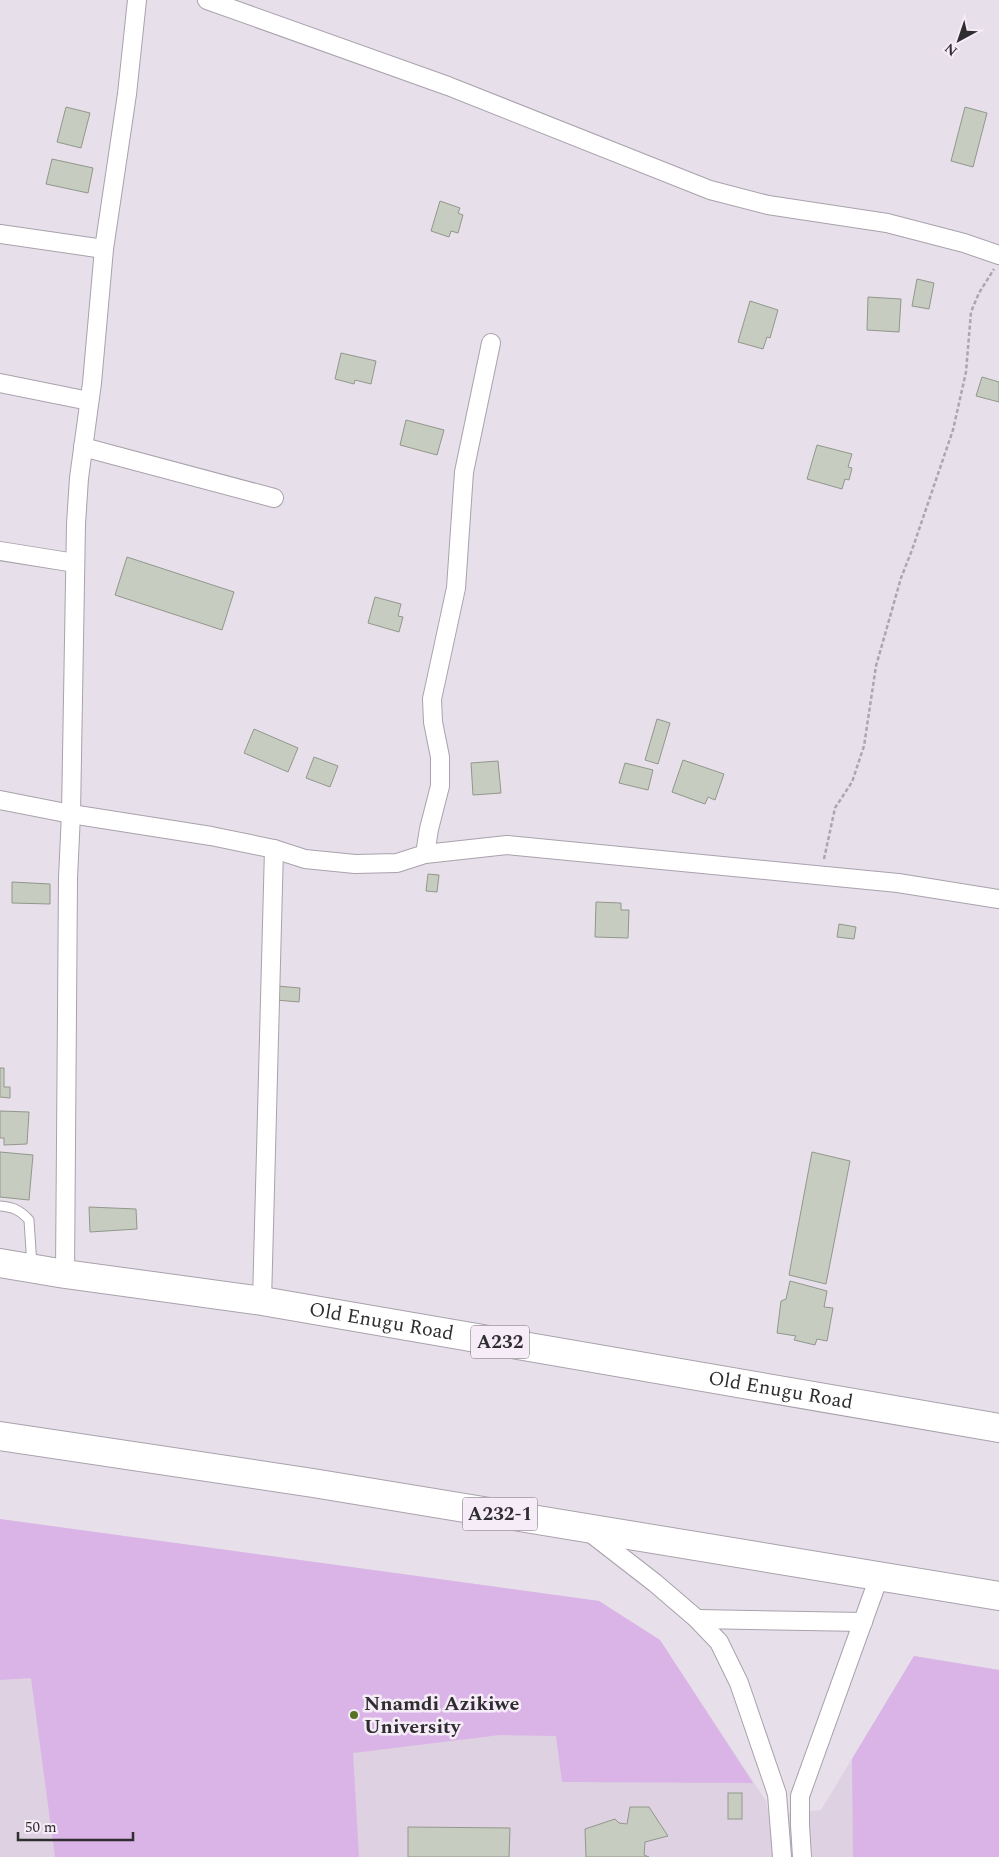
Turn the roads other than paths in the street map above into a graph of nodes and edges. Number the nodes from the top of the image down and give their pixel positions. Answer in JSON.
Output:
{"nodes":[{"id":1,"x":137,"y":0,"type":"edge"},
{"id":2,"x":207,"y":0,"type":"edge"},
{"id":3,"x":0,"y":234,"type":"edge"},
{"id":4,"x":104,"y":250,"type":"junction"},
{"id":5,"x":999,"y":255,"type":"edge"},
{"id":6,"x":491,"y":343,"type":"dead end"},
{"id":7,"x":0,"y":383,"type":"edge"},
{"id":8,"x":89,"y":401,"type":"junction"},
{"id":9,"x":83,"y":447,"type":"junction"},
{"id":10,"x":274,"y":498,"type":"dead end"},
{"id":11,"x":0,"y":551,"type":"edge"},
{"id":12,"x":75,"y":564,"type":"junction"},
{"id":13,"x":0,"y":800,"type":"edge"},
{"id":14,"x":71,"y":814,"type":"junction"},
{"id":15,"x":274,"y":849,"type":"junction"},
{"id":16,"x":425,"y":854,"type":"junction"},
{"id":17,"x":999,"y":899,"type":"edge"},
{"id":18,"x":0,"y":1206,"type":"edge"},
{"id":19,"x":0,"y":1264,"type":"edge"},
{"id":20,"x":32,"y":1269,"type":"junction"},
{"id":21,"x":65,"y":1274,"type":"junction"},
{"id":22,"x":262,"y":1301,"type":"junction"},
{"id":23,"x":999,"y":1428,"type":"edge"},
{"id":24,"x":0,"y":1436,"type":"edge"},
{"id":25,"x":586,"y":1529,"type":"junction"},
{"id":26,"x":879,"y":1577,"type":"junction"},
{"id":27,"x":999,"y":1596,"type":"edge"},
{"id":28,"x":697,"y":1619,"type":"junction"},
{"id":29,"x":863,"y":1622,"type":"junction"},
{"id":30,"x":782,"y":1857,"type":"edge"},
{"id":31,"x":802,"y":1857,"type":"edge"}],
"edges":[{"from":1,"to":4,"type":"street"},
{"from":2,"to":5,"type":"street"},
{"from":3,"to":4,"type":"street"},
{"from":4,"to":8,"type":"street"},
{"from":6,"to":16,"type":"street"},
{"from":7,"to":8,"type":"street"},
{"from":8,"to":9,"type":"street"},
{"from":9,"to":10,"type":"street"},
{"from":9,"to":12,"type":"street"},
{"from":11,"to":12,"type":"street"},
{"from":12,"to":14,"type":"street"},
{"from":13,"to":14,"type":"street"},
{"from":14,"to":15,"type":"street"},
{"from":14,"to":21,"type":"street"},
{"from":15,"to":16,"type":"street"},
{"from":15,"to":22,"type":"street"},
{"from":16,"to":17,"type":"street"},
{"from":18,"to":20,"type":"lane"},
{"from":19,"to":20,"type":"main road","name":"Old Enugu Road","number":"A232"},
{"from":20,"to":21,"type":"main road","name":"Old Enugu Road","number":"A232"},
{"from":21,"to":22,"type":"main road","name":"Old Enugu Road","number":"A232"},
{"from":22,"to":23,"type":"main road","name":"Old Enugu Road","number":"A232"},
{"from":24,"to":25,"type":"main road","number":"A232-1"},
{"from":25,"to":26,"type":"main road","number":"A232-1"},
{"from":25,"to":28,"type":"street"},
{"from":26,"to":27,"type":"main road","number":"A232-1"},
{"from":26,"to":29,"type":"street"},
{"from":28,"to":29,"type":"street"},
{"from":28,"to":30,"type":"street"},
{"from":29,"to":31,"type":"street"}]}
